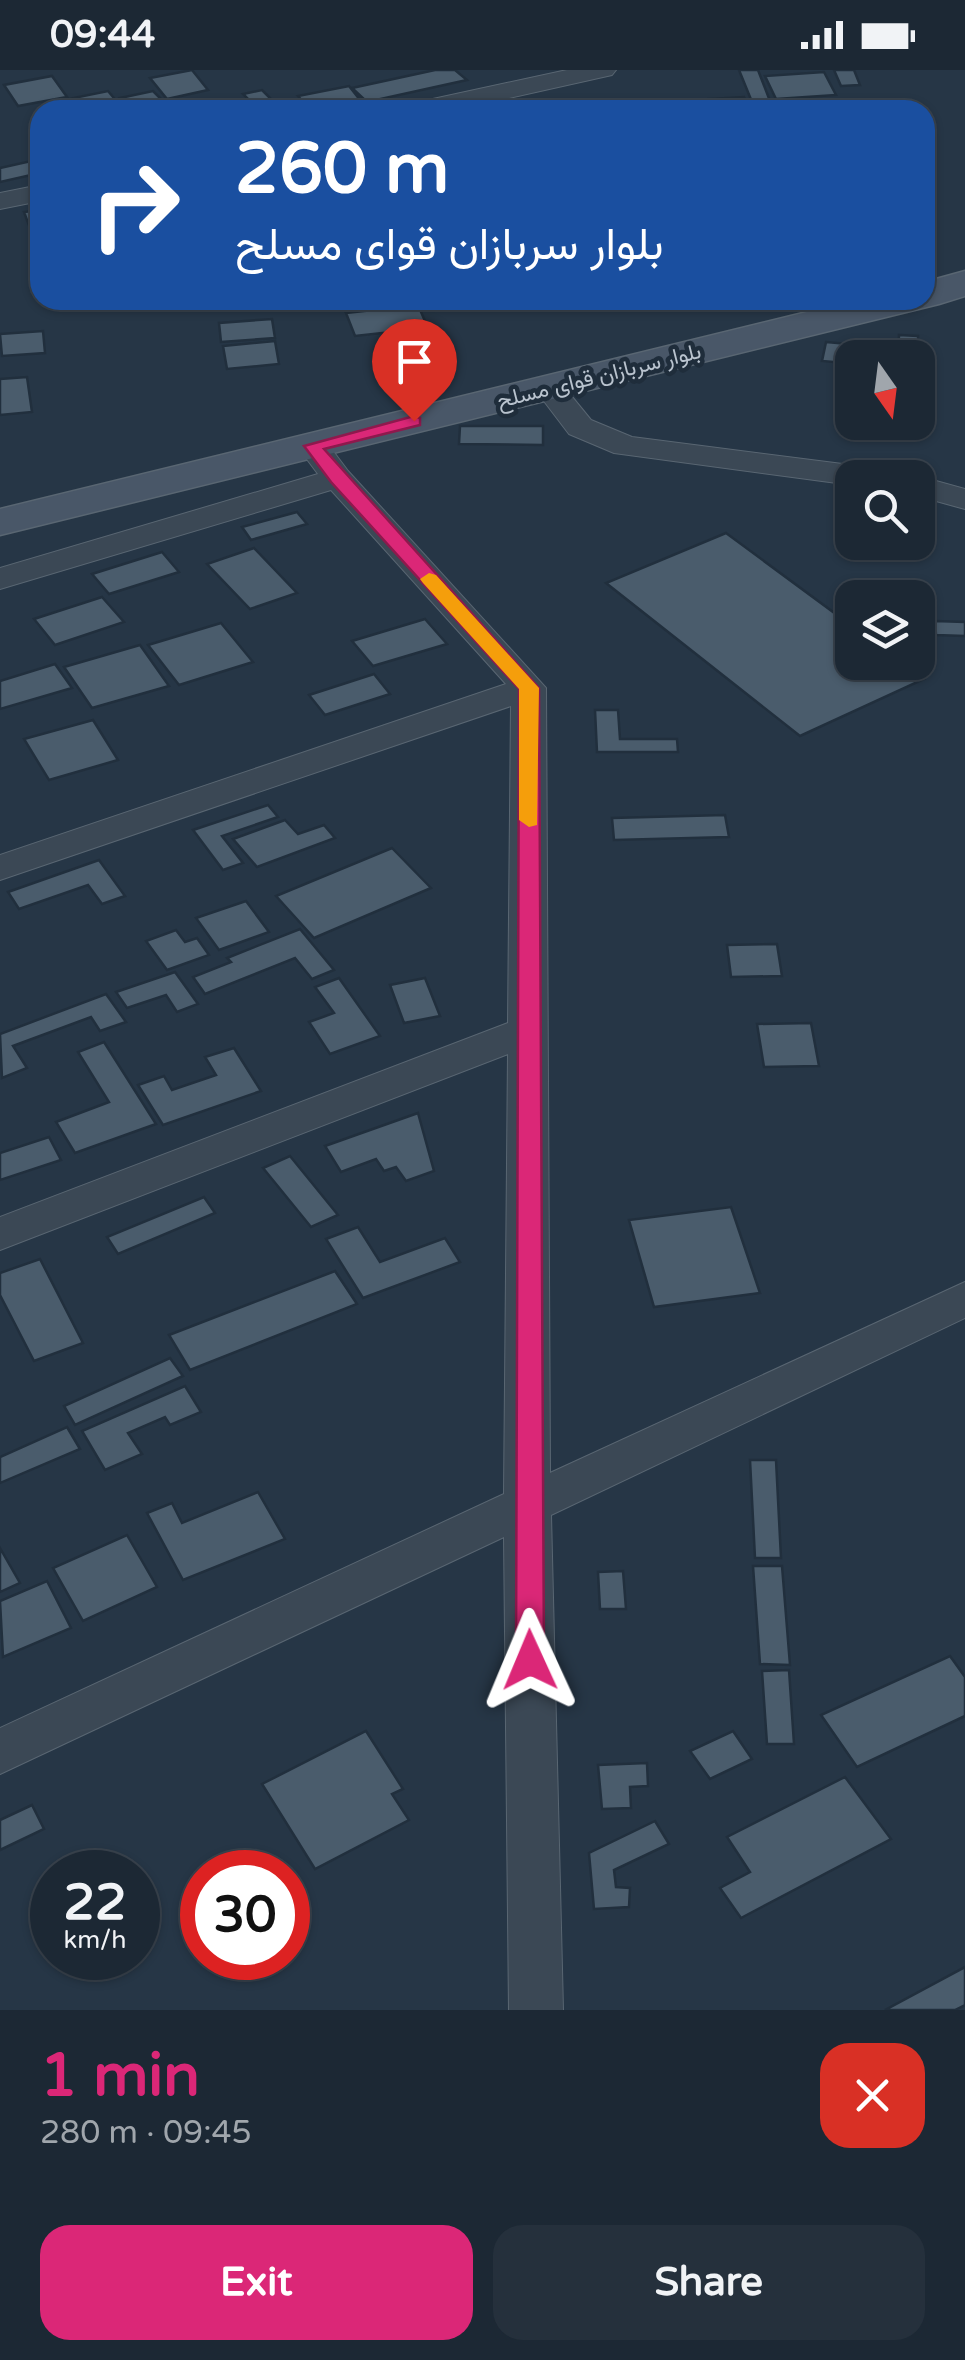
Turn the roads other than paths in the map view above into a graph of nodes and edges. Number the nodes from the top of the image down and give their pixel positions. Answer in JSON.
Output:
{"nodes":[{"id":1,"x":603,"y":70,"type":"edge"},
{"id":2,"x":466,"y":100,"type":"edge"},
{"id":3,"x":30,"y":194,"type":"edge"},
{"id":4,"x":0,"y":201,"type":"edge"},
{"id":5,"x":965,"y":248,"type":"edge"},
{"id":6,"x":935,"y":257,"type":"edge"},
{"id":7,"x":965,"y":283,"type":"edge"},
{"id":8,"x":935,"y":291,"type":"edge"},
{"id":9,"x":726,"y":310,"type":"edge"},
{"id":10,"x":865,"y":310,"type":"edge"},
{"id":11,"x":548,"y":388,"type":"junction"},
{"id":12,"x":325,"y":462,"type":"junction"},
{"id":13,"x":835,"y":473,"type":"edge"},
{"id":14,"x":0,"y":484,"type":"edge"},
{"id":15,"x":935,"y":491,"type":"edge"},
{"id":16,"x":965,"y":499,"type":"edge"},
{"id":17,"x":0,"y":522,"type":"edge"},
{"id":18,"x":0,"y":579,"type":"edge"},
{"id":19,"x":529,"y":688,"type":"junction"},
{"id":20,"x":0,"y":868,"type":"edge"},
{"id":21,"x":530,"y":1030,"type":"junction"},
{"id":22,"x":0,"y":1234,"type":"edge"},
{"id":23,"x":965,"y":1298,"type":"edge"},
{"id":24,"x":527,"y":1504,"type":"junction"},
{"id":25,"x":0,"y":1752,"type":"edge"},
{"id":26,"x":536,"y":2010,"type":"edge"}],
"edges":[{"from":1,"to":2,"type":"street"},
{"from":3,"to":4,"type":"street"},
{"from":5,"to":6,"type":"main road"},
{"from":7,"to":8,"type":"main road"},
{"from":9,"to":14,"type":"main road","name":"بلوار سربازان قوای مسلح"},
{"from":10,"to":11,"type":"main road","name":"بلوار سربازان قوای مسلح"},
{"from":11,"to":12,"type":"main road","name":"بلوار سربازان قوای مسلح"},
{"from":11,"to":13,"type":"street"},
{"from":12,"to":17,"type":"main road","name":"بلوار سربازان قوای مسلح"},
{"from":12,"to":18,"type":"street"},
{"from":12,"to":19,"type":"street"},
{"from":15,"to":16,"type":"street"},
{"from":19,"to":20,"type":"street"},
{"from":19,"to":21,"type":"street"},
{"from":21,"to":22,"type":"street"},
{"from":21,"to":24,"type":"street"},
{"from":23,"to":24,"type":"street"},
{"from":24,"to":25,"type":"street"},
{"from":24,"to":26,"type":"street"}]}
